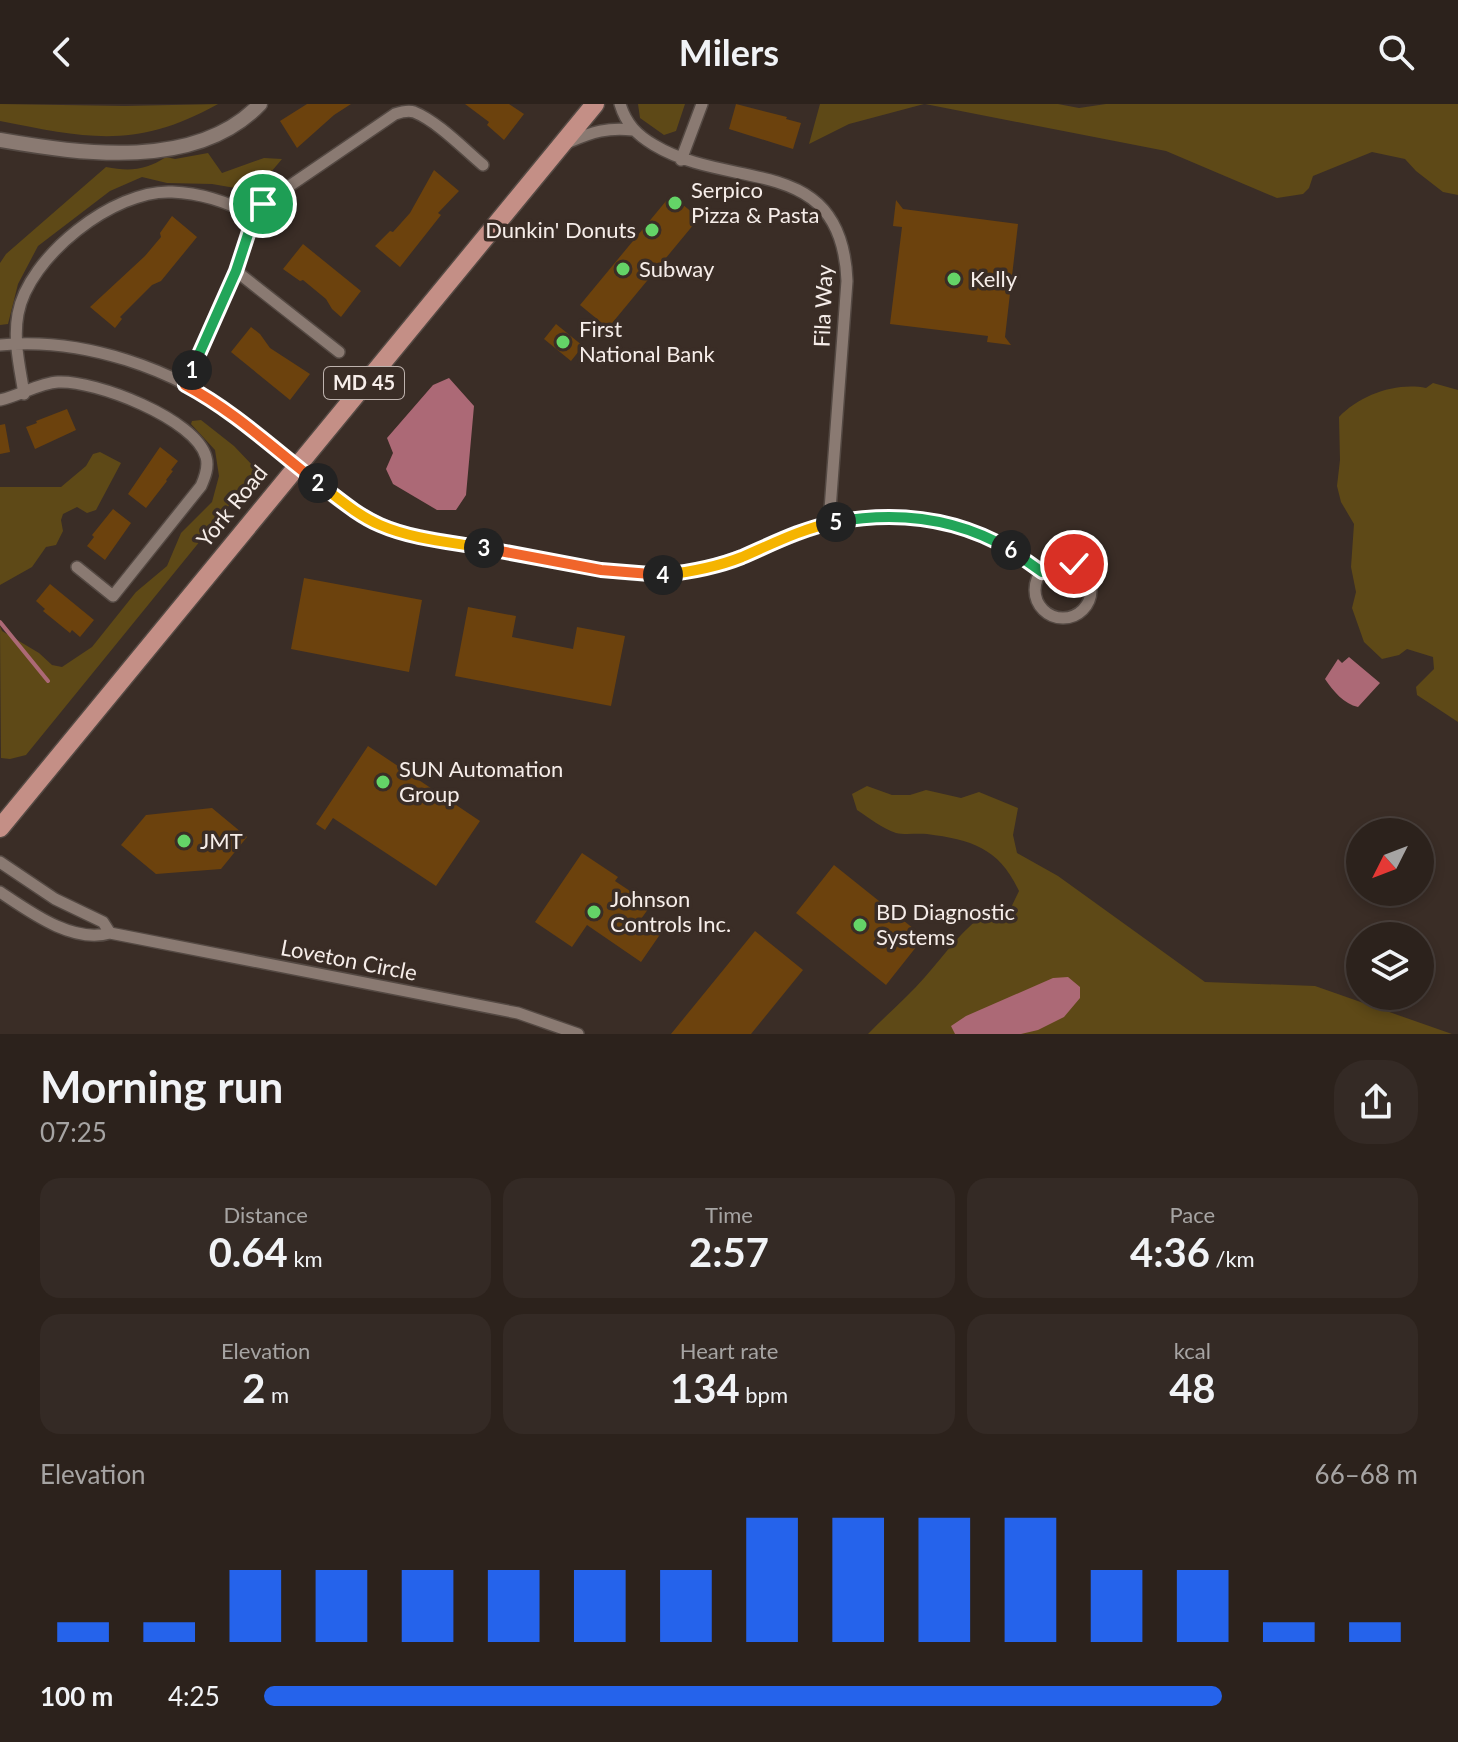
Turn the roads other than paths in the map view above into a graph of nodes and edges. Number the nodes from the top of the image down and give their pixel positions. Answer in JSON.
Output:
{"nodes":[{"id":1,"x":260,"y":104,"type":"edge"},
{"id":2,"x":595,"y":104,"type":"edge"},
{"id":3,"x":620,"y":104,"type":"edge"},
{"id":4,"x":702,"y":104,"type":"edge"},
{"id":5,"x":633,"y":130,"type":"junction"},
{"id":6,"x":0,"y":140,"type":"edge"},
{"id":7,"x":561,"y":145,"type":"junction"},
{"id":8,"x":681,"y":160,"type":"junction"},
{"id":9,"x":483,"y":165,"type":"dead end"},
{"id":10,"x":254,"y":216,"type":"junction"},
{"id":11,"x":236,"y":271,"type":"junction"},
{"id":12,"x":16,"y":344,"type":"junction"},
{"id":13,"x":0,"y":345,"type":"edge"},
{"id":14,"x":339,"y":352,"type":"dead end"},
{"id":15,"x":185,"y":385,"type":"junction"},
{"id":16,"x":24,"y":394,"type":"junction"},
{"id":17,"x":0,"y":400,"type":"edge"},
{"id":18,"x":296,"y":466,"type":"junction"},
{"id":19,"x":829,"y":523,"type":"junction"},
{"id":20,"x":77,"y":567,"type":"dead end"},
{"id":21,"x":1042,"y":572,"type":"junction"},
{"id":22,"x":0,"y":828,"type":"edge"},
{"id":23,"x":0,"y":862,"type":"edge"},
{"id":24,"x":0,"y":892,"type":"edge"},
{"id":25,"x":110,"y":933,"type":"junction"},
{"id":26,"x":578,"y":1034,"type":"edge"}],
"edges":[{"from":1,"to":6,"type":"street"},
{"from":2,"to":7,"type":"main road","name":"York Road","number":"MD 45"},
{"from":3,"to":5,"type":"street"},
{"from":4,"to":8,"type":"street"},
{"from":5,"to":7,"type":"street"},
{"from":5,"to":8,"type":"street","name":"Fila Way"},
{"from":7,"to":18,"type":"main road","name":"York Road","number":"MD 45"},
{"from":8,"to":19,"type":"street","name":"Fila Way"},
{"from":9,"to":10,"type":"street"},
{"from":10,"to":11,"type":"street"},
{"from":10,"to":12,"type":"street"},
{"from":11,"to":14,"type":"street"},
{"from":11,"to":15,"type":"street"},
{"from":12,"to":13,"type":"street"},
{"from":12,"to":15,"type":"street"},
{"from":12,"to":16,"type":"street"},
{"from":15,"to":18,"type":"street"},
{"from":16,"to":17,"type":"street"},
{"from":16,"to":20,"type":"street"},
{"from":18,"to":19,"type":"street"},
{"from":18,"to":22,"type":"main road","name":"York Road","number":"MD 45"},
{"from":19,"to":21,"type":"street"},
{"from":21,"to":21,"type":"street"},
{"from":23,"to":25,"type":"street","name":"Loveton Circle"},
{"from":24,"to":25,"type":"street","name":"Loveton Circle"},
{"from":25,"to":26,"type":"street","name":"Loveton Circle"}]}
